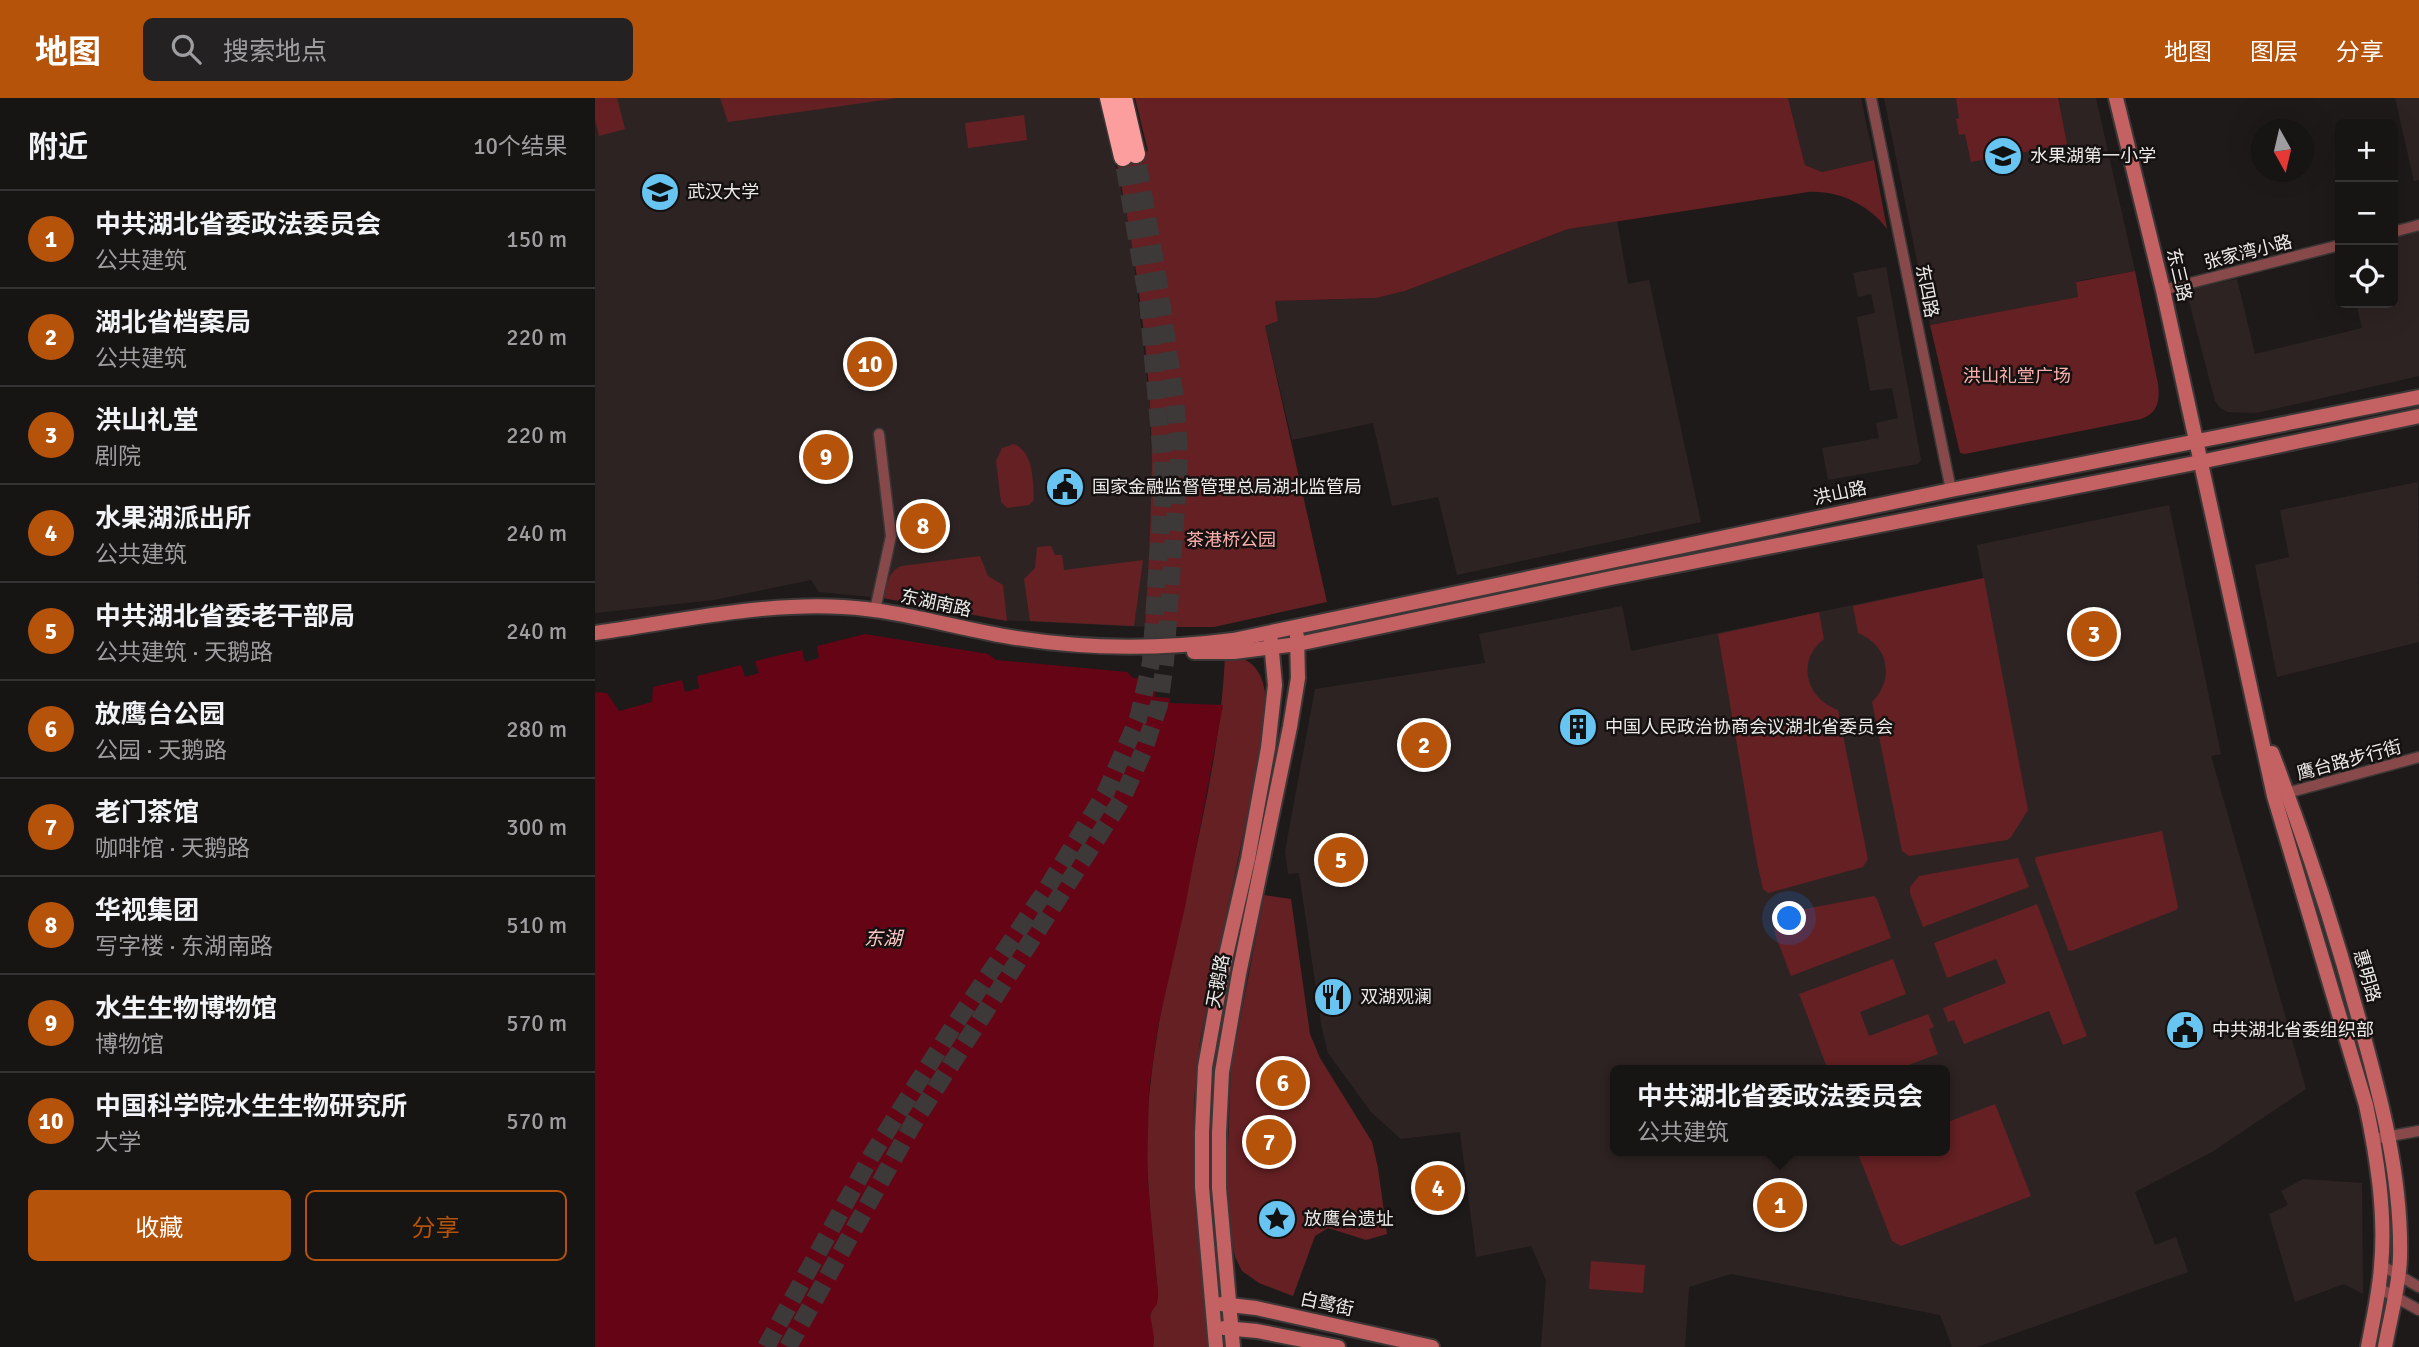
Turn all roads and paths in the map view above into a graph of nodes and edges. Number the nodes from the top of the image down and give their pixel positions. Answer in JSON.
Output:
{"nodes":[{"id":1,"x":1109,"y":98,"type":"edge"},
{"id":2,"x":1122,"y":98,"type":"edge"},
{"id":3,"x":1871,"y":98,"type":"edge"},
{"id":4,"x":2116,"y":98,"type":"edge"},
{"id":5,"x":2419,"y":225,"type":"edge"},
{"id":6,"x":2398,"y":231,"type":"edge"},
{"id":7,"x":2335,"y":246,"type":"edge"},
{"id":8,"x":2163,"y":290,"type":"junction"},
{"id":9,"x":2419,"y":397,"type":"edge"},
{"id":10,"x":2419,"y":416,"type":"edge"},
{"id":11,"x":879,"y":434,"type":"dead end"},
{"id":12,"x":2196,"y":442,"type":"junction"},
{"id":13,"x":2200,"y":462,"type":"junction"},
{"id":14,"x":1951,"y":490,"type":"junction"},
{"id":15,"x":875,"y":610,"type":"junction"},
{"id":16,"x":1296,"y":627,"type":"junction"},
{"id":17,"x":595,"y":633,"type":"edge"},
{"id":18,"x":1271,"y":640,"type":"junction"},
{"id":19,"x":1299,"y":644,"type":"junction"},
{"id":20,"x":2255,"y":709,"type":"junction"},
{"id":21,"x":2419,"y":757,"type":"edge"},
{"id":22,"x":2287,"y":793,"type":"junction"},
{"id":23,"x":2419,"y":1131,"type":"edge"},
{"id":24,"x":2381,"y":1138,"type":"junction"},
{"id":25,"x":2381,"y":1265,"type":"junction"},
{"id":26,"x":2399,"y":1275,"type":"junction"},
{"id":27,"x":2419,"y":1287,"type":"edge"},
{"id":28,"x":2379,"y":1288,"type":"junction"},
{"id":29,"x":2395,"y":1297,"type":"junction"},
{"id":30,"x":1214,"y":1304,"type":"junction"},
{"id":31,"x":1231,"y":1305,"type":"junction"},
{"id":32,"x":2419,"y":1310,"type":"edge"},
{"id":33,"x":1215,"y":1327,"type":"junction"},
{"id":34,"x":1233,"y":1329,"type":"junction"},
{"id":35,"x":1216,"y":1347,"type":"edge"},
{"id":36,"x":1233,"y":1347,"type":"edge"},
{"id":37,"x":1338,"y":1347,"type":"edge"},
{"id":38,"x":1432,"y":1347,"type":"edge"},
{"id":39,"x":2368,"y":1347,"type":"edge"},
{"id":40,"x":2385,"y":1347,"type":"edge"}],
"edges":[{"from":1,"to":2,"type":"highway"},
{"from":3,"to":14,"type":"street","name":"东四路"},
{"from":4,"to":8,"type":"main road","name":"东三路"},
{"from":5,"to":6,"type":"street"},
{"from":7,"to":8,"type":"street","name":"张家湾小路"},
{"from":8,"to":12,"type":"main road","name":"东三路"},
{"from":9,"to":12,"type":"main road","name":"洪山路"},
{"from":10,"to":13,"type":"main road"},
{"from":11,"to":15,"type":"street"},
{"from":12,"to":13,"type":"main road","name":"东三路"},
{"from":12,"to":14,"type":"main road","name":"洪山路"},
{"from":13,"to":19,"type":"main road"},
{"from":13,"to":20,"type":"main road","name":"惠明路"},
{"from":14,"to":16,"type":"main road","name":"洪山路"},
{"from":15,"to":17,"type":"main road","name":"东湖南路"},
{"from":15,"to":18,"type":"main road","name":"东湖南路"},
{"from":16,"to":18,"type":"main road","name":"洪山路"},
{"from":16,"to":19,"type":"main road","name":"天鹅路"},
{"from":18,"to":19,"type":"main road"},
{"from":18,"to":30,"type":"main road","name":"天鹅路"},
{"from":19,"to":31,"type":"main road","name":"天鹅路"},
{"from":20,"to":22,"type":"main road","name":"惠明路"},
{"from":20,"to":24,"type":"main road","name":"惠明路"},
{"from":21,"to":22,"type":"street","name":"鹰台路步行街"},
{"from":22,"to":24,"type":"main road","name":"惠明路"},
{"from":23,"to":24,"type":"street"},
{"from":24,"to":25,"type":"main road","name":"惠明路"},
{"from":24,"to":26,"type":"main road","name":"惠明路"},
{"from":25,"to":26,"type":"street"},
{"from":25,"to":28,"type":"main road","name":"惠明路"},
{"from":26,"to":27,"type":"street"},
{"from":26,"to":29,"type":"main road","name":"惠明路"},
{"from":28,"to":29,"type":"street"},
{"from":28,"to":39,"type":"main road","name":"惠明路"},
{"from":29,"to":32,"type":"street"},
{"from":29,"to":40,"type":"main road","name":"惠明路"},
{"from":30,"to":31,"type":"main road","name":"白鹭街"},
{"from":30,"to":33,"type":"main road","name":"天鹅路"},
{"from":31,"to":34,"type":"main road","name":"天鹅路"},
{"from":31,"to":38,"type":"main road","name":"白鹭街"},
{"from":33,"to":34,"type":"main road"},
{"from":33,"to":35,"type":"main road","name":"天鹅路"},
{"from":34,"to":36,"type":"main road","name":"天鹅路"},
{"from":34,"to":37,"type":"main road"}]}
